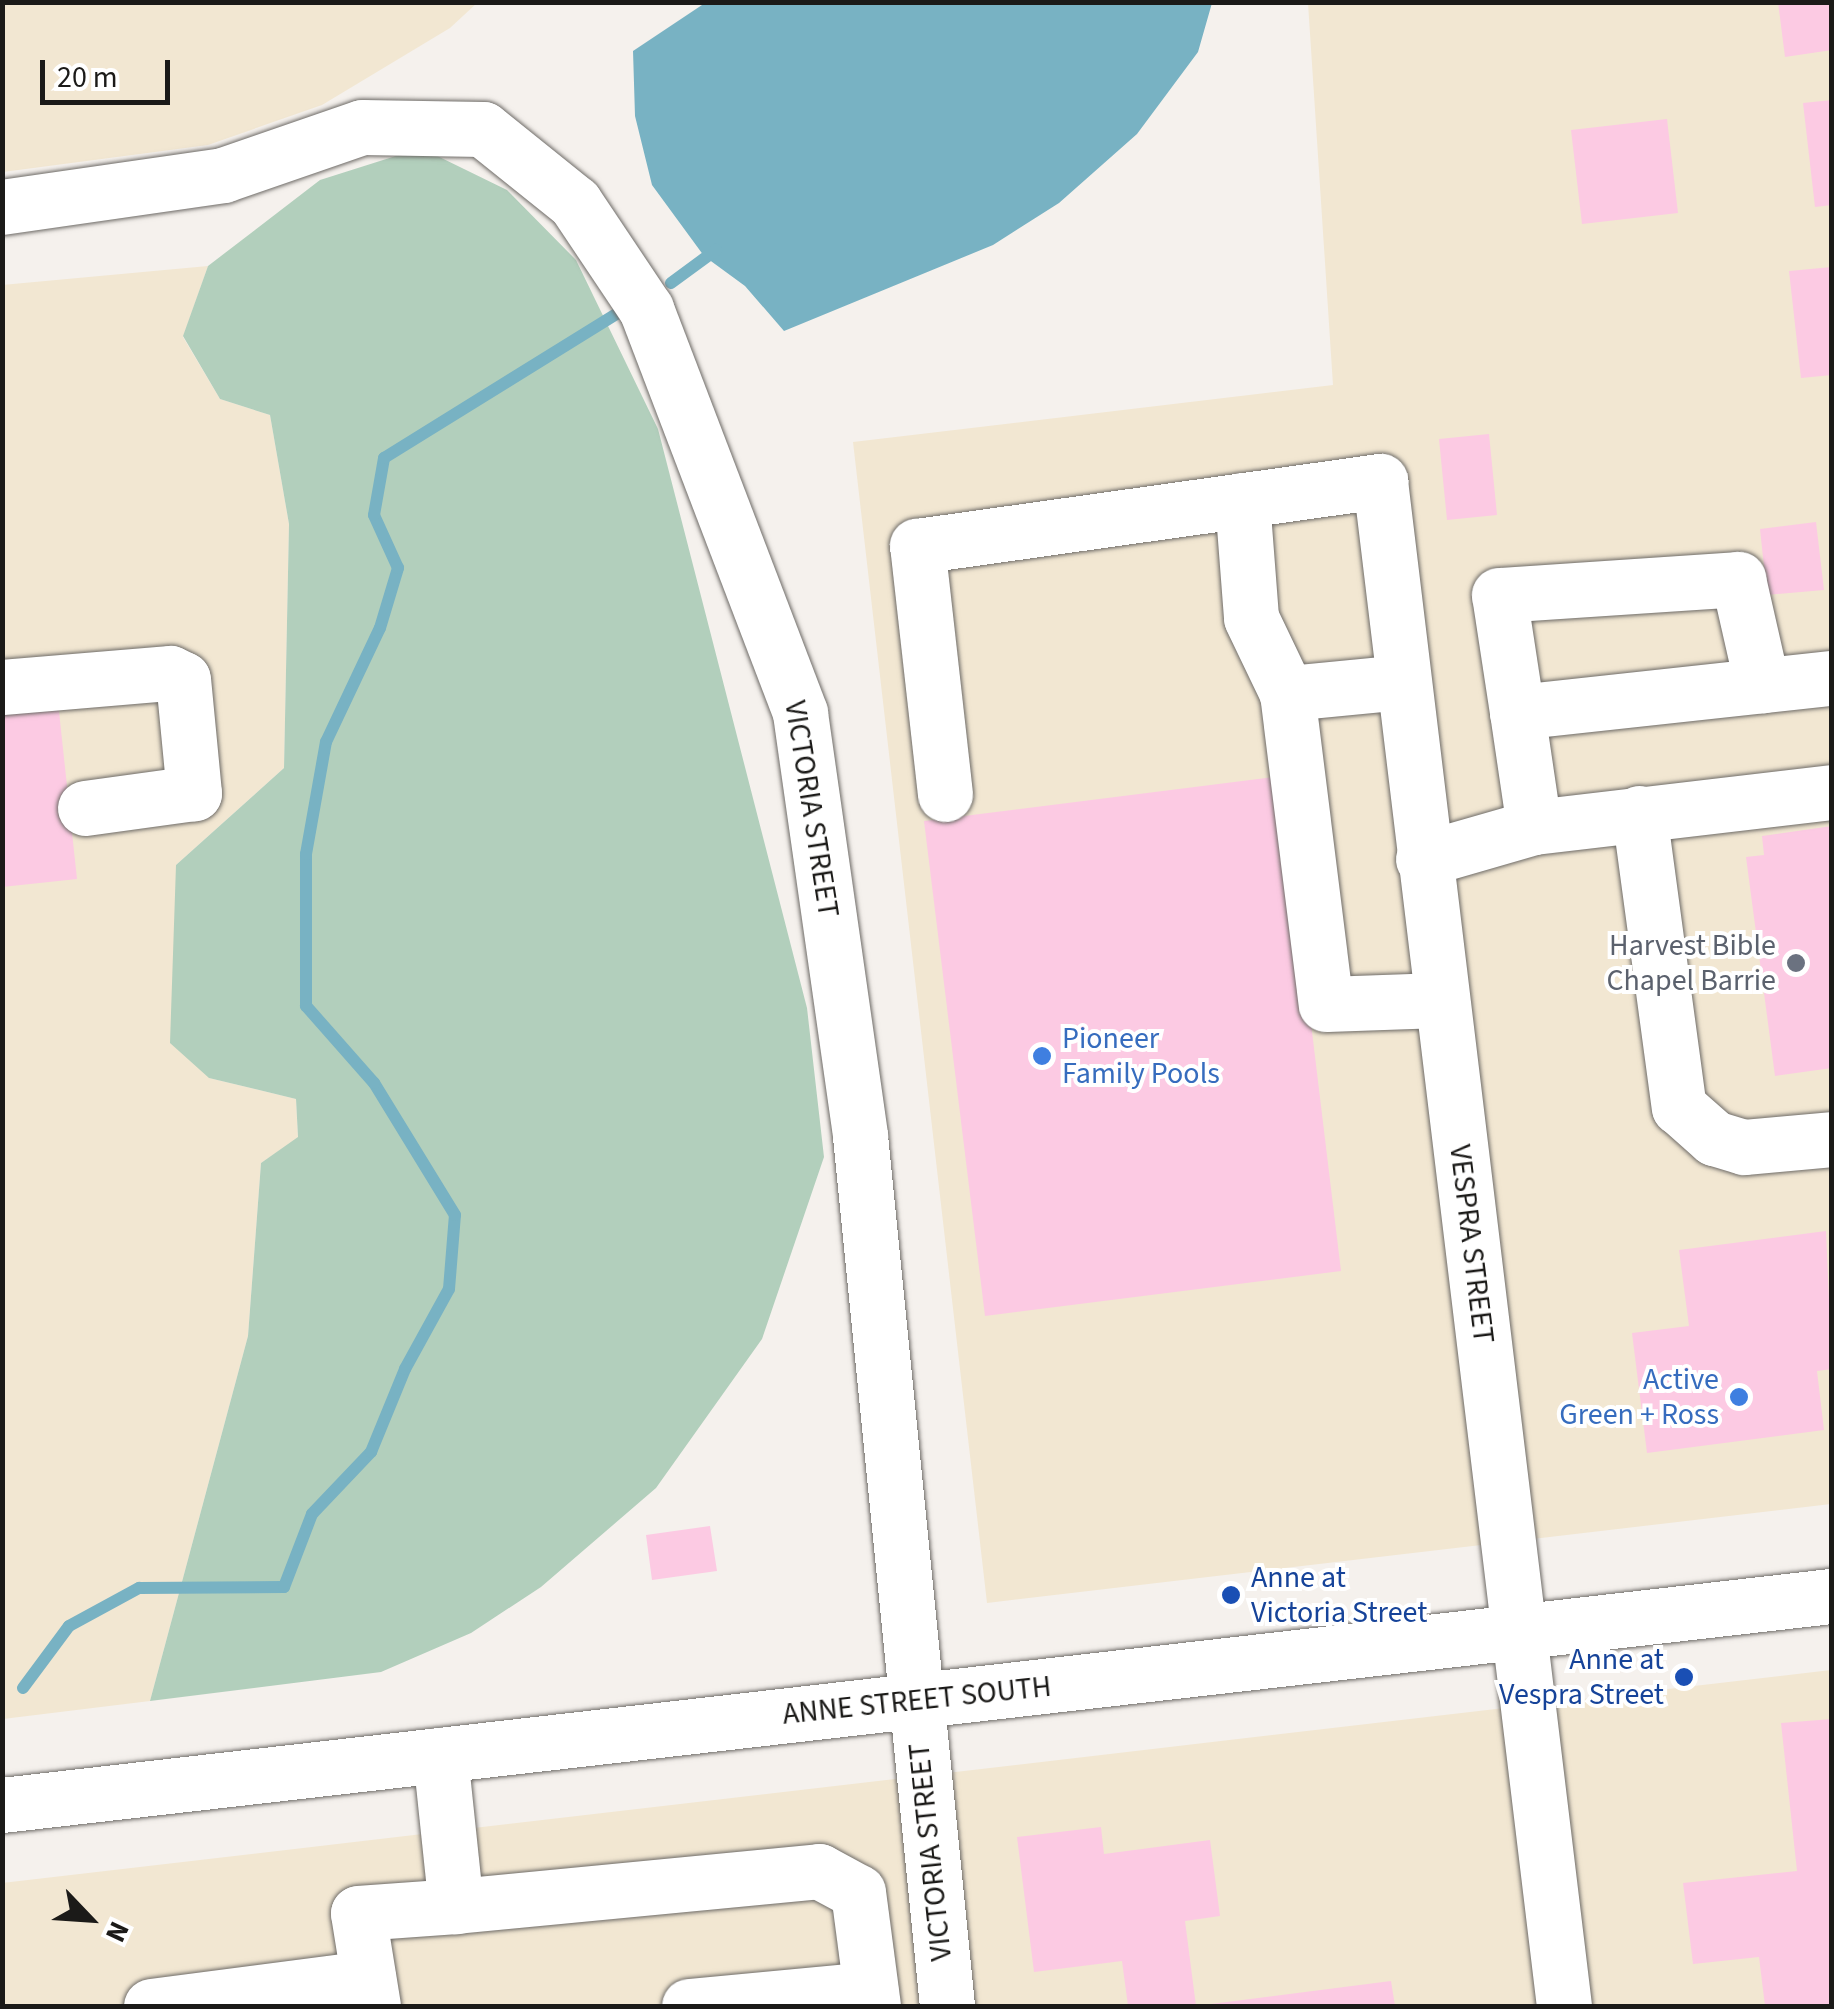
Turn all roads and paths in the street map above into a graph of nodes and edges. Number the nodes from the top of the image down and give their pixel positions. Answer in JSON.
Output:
{"nodes":[{"id":1,"x":2,"y":207,"type":"edge"},
{"id":2,"x":1242,"y":500,"type":"junction"},
{"id":3,"x":1832,"y":678,"type":"edge"},
{"id":4,"x":1402,"y":682,"type":"junction"},
{"id":5,"x":1762,"y":685,"type":"junction"},
{"id":6,"x":2,"y":688,"type":"edge"},
{"id":7,"x":1288,"y":693,"type":"junction"},
{"id":8,"x":1517,"y":712,"type":"junction"},
{"id":9,"x":1832,"y":792,"type":"edge"},
{"id":10,"x":945,"y":794,"type":"dead end"},
{"id":11,"x":84,"y":808,"type":"dead end"},
{"id":12,"x":1639,"y":813,"type":"junction"},
{"id":13,"x":1534,"y":826,"type":"junction"},
{"id":14,"x":1423,"y":859,"type":"junction"},
{"id":15,"x":1440,"y":1000,"type":"junction"},
{"id":16,"x":1832,"y":1139,"type":"edge"},
{"id":17,"x":1832,"y":1596,"type":"edge"},
{"id":18,"x":1520,"y":1636,"type":"junction"},
{"id":19,"x":916,"y":1700,"type":"junction"},
{"id":20,"x":440,"y":1755,"type":"junction"},
{"id":21,"x":2,"y":1805,"type":"edge"},
{"id":22,"x":456,"y":1906,"type":"junction"},
{"id":23,"x":370,"y":1992,"type":"edge"},
{"id":24,"x":872,"y":1998,"type":"edge"},
{"id":25,"x":150,"y":2006,"type":"edge"},
{"id":26,"x":689,"y":2006,"type":"edge"},
{"id":27,"x":948,"y":2006,"type":"edge"},
{"id":28,"x":1564,"y":2006,"type":"edge"}],
"edges":[{"from":1,"to":19,"type":"street","name":"VICTORIA STREET"},
{"from":2,"to":4,"type":"street","name":"VESPRA STREET"},
{"from":2,"to":7,"type":"street"},
{"from":2,"to":10,"type":"street"},
{"from":3,"to":5,"type":"street"},
{"from":4,"to":7,"type":"street"},
{"from":4,"to":14,"type":"street","name":"VESPRA STREET"},
{"from":5,"to":8,"type":"street"},
{"from":5,"to":8,"type":"street"},
{"from":6,"to":11,"type":"street"},
{"from":7,"to":15,"type":"street"},
{"from":8,"to":13,"type":"street"},
{"from":9,"to":12,"type":"street"},
{"from":12,"to":13,"type":"street"},
{"from":12,"to":16,"type":"street"},
{"from":13,"to":14,"type":"street"},
{"from":14,"to":15,"type":"street","name":"VESPRA STREET"},
{"from":15,"to":18,"type":"street","name":"VESPRA STREET"},
{"from":17,"to":18,"type":"street","name":"ANNE STREET SOUTH"},
{"from":18,"to":19,"type":"street","name":"ANNE STREET SOUTH"},
{"from":18,"to":28,"type":"street","name":"VESPRA STREET"},
{"from":19,"to":20,"type":"street","name":"ANNE STREET SOUTH"},
{"from":19,"to":27,"type":"street","name":"VICTORIA STREET"},
{"from":20,"to":21,"type":"street","name":"ANNE STREET SOUTH"},
{"from":20,"to":22,"type":"street"},
{"from":22,"to":23,"type":"street"},
{"from":22,"to":24,"type":"street"},
{"from":23,"to":25,"type":"street"},
{"from":24,"to":26,"type":"street"}]}
